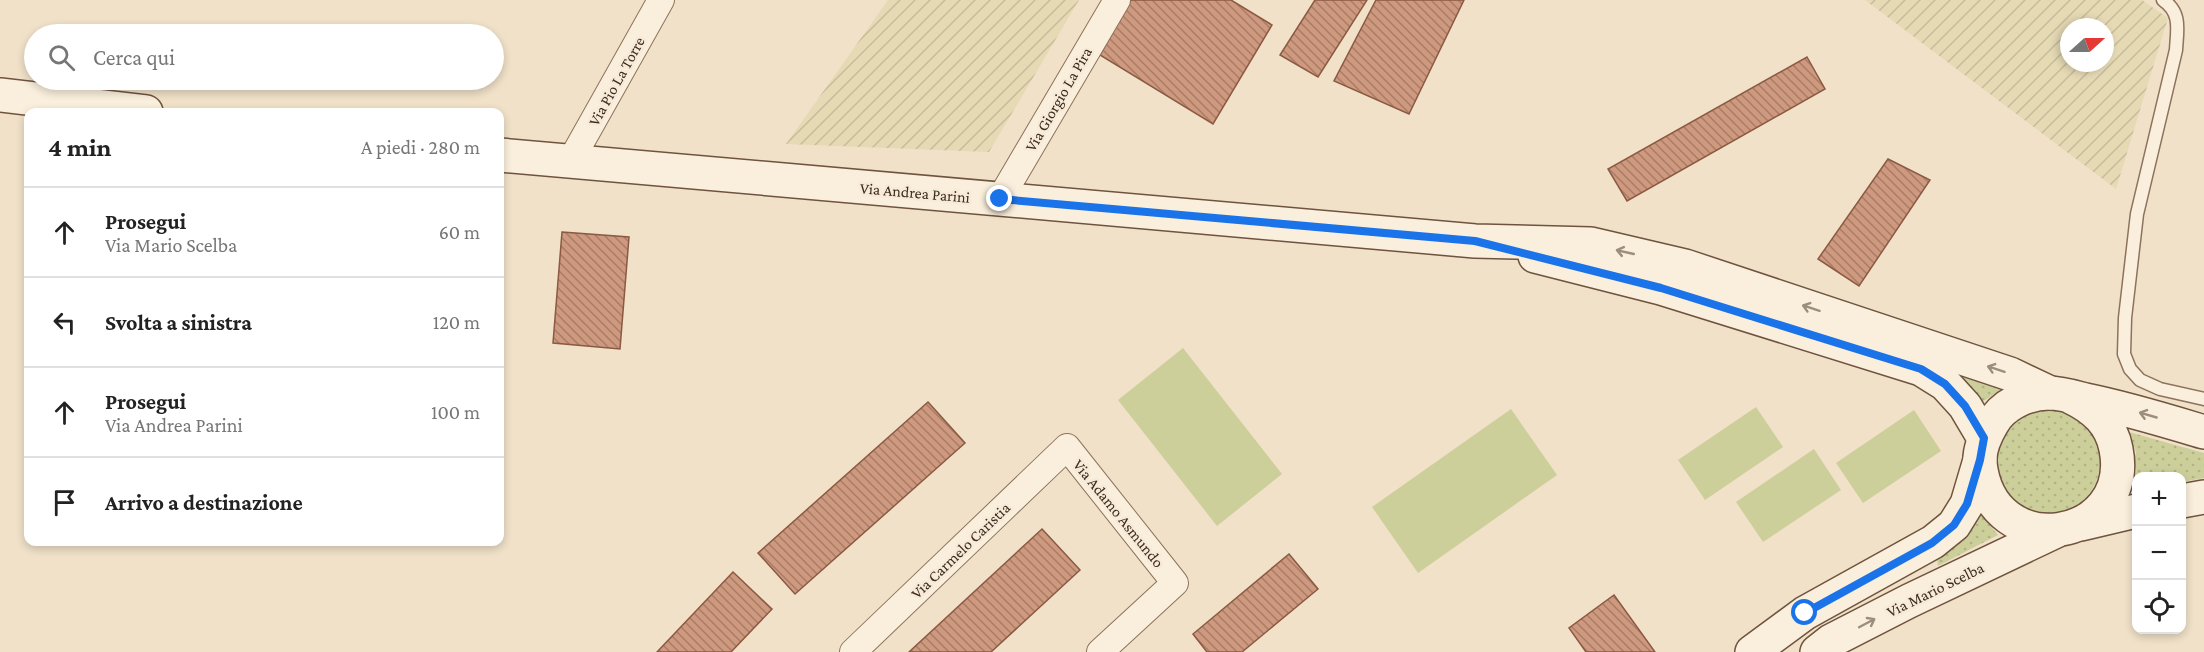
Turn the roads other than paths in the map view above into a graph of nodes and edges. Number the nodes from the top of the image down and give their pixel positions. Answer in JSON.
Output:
{"nodes":[{"id":1,"x":661,"y":0,"type":"edge"},
{"id":2,"x":1116,"y":0,"type":"edge"},
{"id":3,"x":2163,"y":0,"type":"edge"},
{"id":4,"x":0,"y":95,"type":"edge"},
{"id":5,"x":112,"y":108,"type":"edge"},
{"id":6,"x":507,"y":156,"type":"edge"},
{"id":7,"x":570,"y":162,"type":"junction"},
{"id":8,"x":1000,"y":199,"type":"junction"},
{"id":9,"x":1475,"y":241,"type":"junction"},
{"id":10,"x":2061,"y":395,"type":"junction"},
{"id":11,"x":2204,"y":399,"type":"edge"},
{"id":12,"x":2204,"y":432,"type":"edge"},
{"id":13,"x":1067,"y":447,"type":"joint"},
{"id":14,"x":1982,"y":449,"type":"junction"},
{"id":15,"x":2204,"y":496,"type":"edge"},
{"id":16,"x":2186,"y":500,"type":"edge"},
{"id":17,"x":2132,"y":512,"type":"edge"},
{"id":18,"x":2068,"y":528,"type":"junction"},
{"id":19,"x":853,"y":652,"type":"edge"},
{"id":20,"x":1100,"y":652,"type":"edge"},
{"id":21,"x":1752,"y":652,"type":"edge"},
{"id":22,"x":1816,"y":652,"type":"edge"}],
"edges":[{"from":1,"to":7,"type":"street","name":"Via Pio La Torre"},
{"from":2,"to":8,"type":"street","name":"Via Giorgio La Pira"},
{"from":3,"to":11,"type":"lane"},
{"from":4,"to":5,"type":"main road"},
{"from":6,"to":7,"type":"main road","name":"Via Andrea Parini"},
{"from":7,"to":8,"type":"main road","name":"Via Andrea Parini"},
{"from":8,"to":9,"type":"main road","name":"Via Andrea Parini"},
{"from":10,"to":9,"type":"main road","one_way":true},
{"from":9,"to":14,"type":"main road"},
{"from":12,"to":10,"type":"main road","one_way":true},
{"from":10,"to":14,"type":"main road"},
{"from":10,"to":18,"type":"main road"},
{"from":13,"to":19,"type":"street","name":"Via Carmelo Caristia"},
{"from":13,"to":20,"type":"street","name":"Via Adamo Asmundo"},
{"from":14,"to":18,"type":"main road"},
{"from":14,"to":21,"type":"main road"},
{"from":15,"to":16,"type":"main road"},
{"from":17,"to":18,"type":"main road"},
{"from":22,"to":18,"type":"main road","name":"Via Mario Scelba","one_way":true}]}
